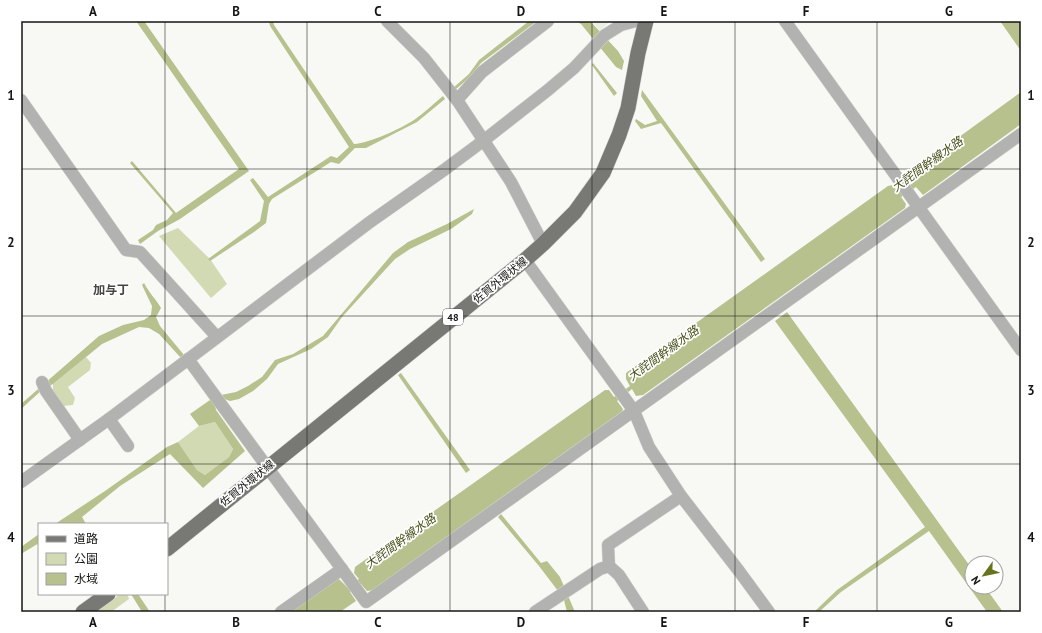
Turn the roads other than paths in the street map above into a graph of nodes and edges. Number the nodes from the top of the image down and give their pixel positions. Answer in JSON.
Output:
{"nodes":[{"id":1,"x":387,"y":21,"type":"edge"},
{"id":2,"x":548,"y":21,"type":"edge"},
{"id":3,"x":636,"y":21,"type":"edge"},
{"id":4,"x":646,"y":21,"type":"edge"},
{"id":5,"x":785,"y":21,"type":"edge"},
{"id":6,"x":21,"y":100,"type":"edge"},
{"id":7,"x":457,"y":100,"type":"junction"},
{"id":8,"x":1021,"y":134,"type":"edge"},
{"id":9,"x":483,"y":141,"type":"junction"},
{"id":10,"x":919,"y":206,"type":"junction"},
{"id":11,"x":543,"y":244,"type":"junction"},
{"id":12,"x":525,"y":260,"type":"junction"},
{"id":13,"x":217,"y":336,"type":"junction"},
{"id":14,"x":1021,"y":350,"type":"edge"},
{"id":15,"x":185,"y":361,"type":"junction"},
{"id":16,"x":44,"y":387,"type":"dead end"},
{"id":17,"x":634,"y":411,"type":"junction"},
{"id":18,"x":109,"y":419,"type":"junction"},
{"id":19,"x":80,"y":440,"type":"junction"},
{"id":20,"x":128,"y":446,"type":"dead end"},
{"id":21,"x":266,"y":467,"type":"junction"},
{"id":22,"x":21,"y":482,"type":"edge"},
{"id":23,"x":681,"y":496,"type":"junction"},
{"id":24,"x":168,"y":547,"type":"edge"},
{"id":25,"x":609,"y":566,"type":"junction"},
{"id":26,"x":342,"y":569,"type":"junction"},
{"id":27,"x":107,"y":595,"type":"edge"},
{"id":28,"x":370,"y":607,"type":"edge"},
{"id":29,"x":83,"y":612,"type":"edge"},
{"id":30,"x":282,"y":612,"type":"edge"},
{"id":31,"x":535,"y":612,"type":"edge"},
{"id":32,"x":643,"y":612,"type":"edge"},
{"id":33,"x":769,"y":612,"type":"edge"}],
"edges":[{"from":1,"to":7,"type":"street"},
{"from":2,"to":7,"type":"street"},
{"from":3,"to":9,"type":"street"},
{"from":4,"to":11,"type":"main road","name":"佐賀外環状線","number":"48"},
{"from":5,"to":10,"type":"street"},
{"from":6,"to":13,"type":"street"},
{"from":7,"to":9,"type":"street"},
{"from":8,"to":10,"type":"street"},
{"from":9,"to":11,"type":"street"},
{"from":9,"to":13,"type":"street"},
{"from":10,"to":14,"type":"street"},
{"from":10,"to":17,"type":"street"},
{"from":11,"to":12,"type":"main road","name":"佐賀外環状線","number":"48"},
{"from":12,"to":17,"type":"street"},
{"from":12,"to":21,"type":"main road","name":"佐賀外環状線","number":"48"},
{"from":13,"to":15,"type":"street"},
{"from":15,"to":18,"type":"street"},
{"from":15,"to":21,"type":"street"},
{"from":16,"to":19,"type":"street"},
{"from":17,"to":23,"type":"street"},
{"from":17,"to":28,"type":"street"},
{"from":18,"to":19,"type":"street"},
{"from":18,"to":20,"type":"street"},
{"from":19,"to":22,"type":"street"},
{"from":21,"to":24,"type":"main road","name":"佐賀外環状線","number":"48"},
{"from":21,"to":26,"type":"street"},
{"from":23,"to":25,"type":"street"},
{"from":23,"to":33,"type":"street"},
{"from":25,"to":31,"type":"street"},
{"from":25,"to":32,"type":"street"},
{"from":26,"to":28,"type":"street"},
{"from":26,"to":30,"type":"street"},
{"from":27,"to":29,"type":"main road"}]}
